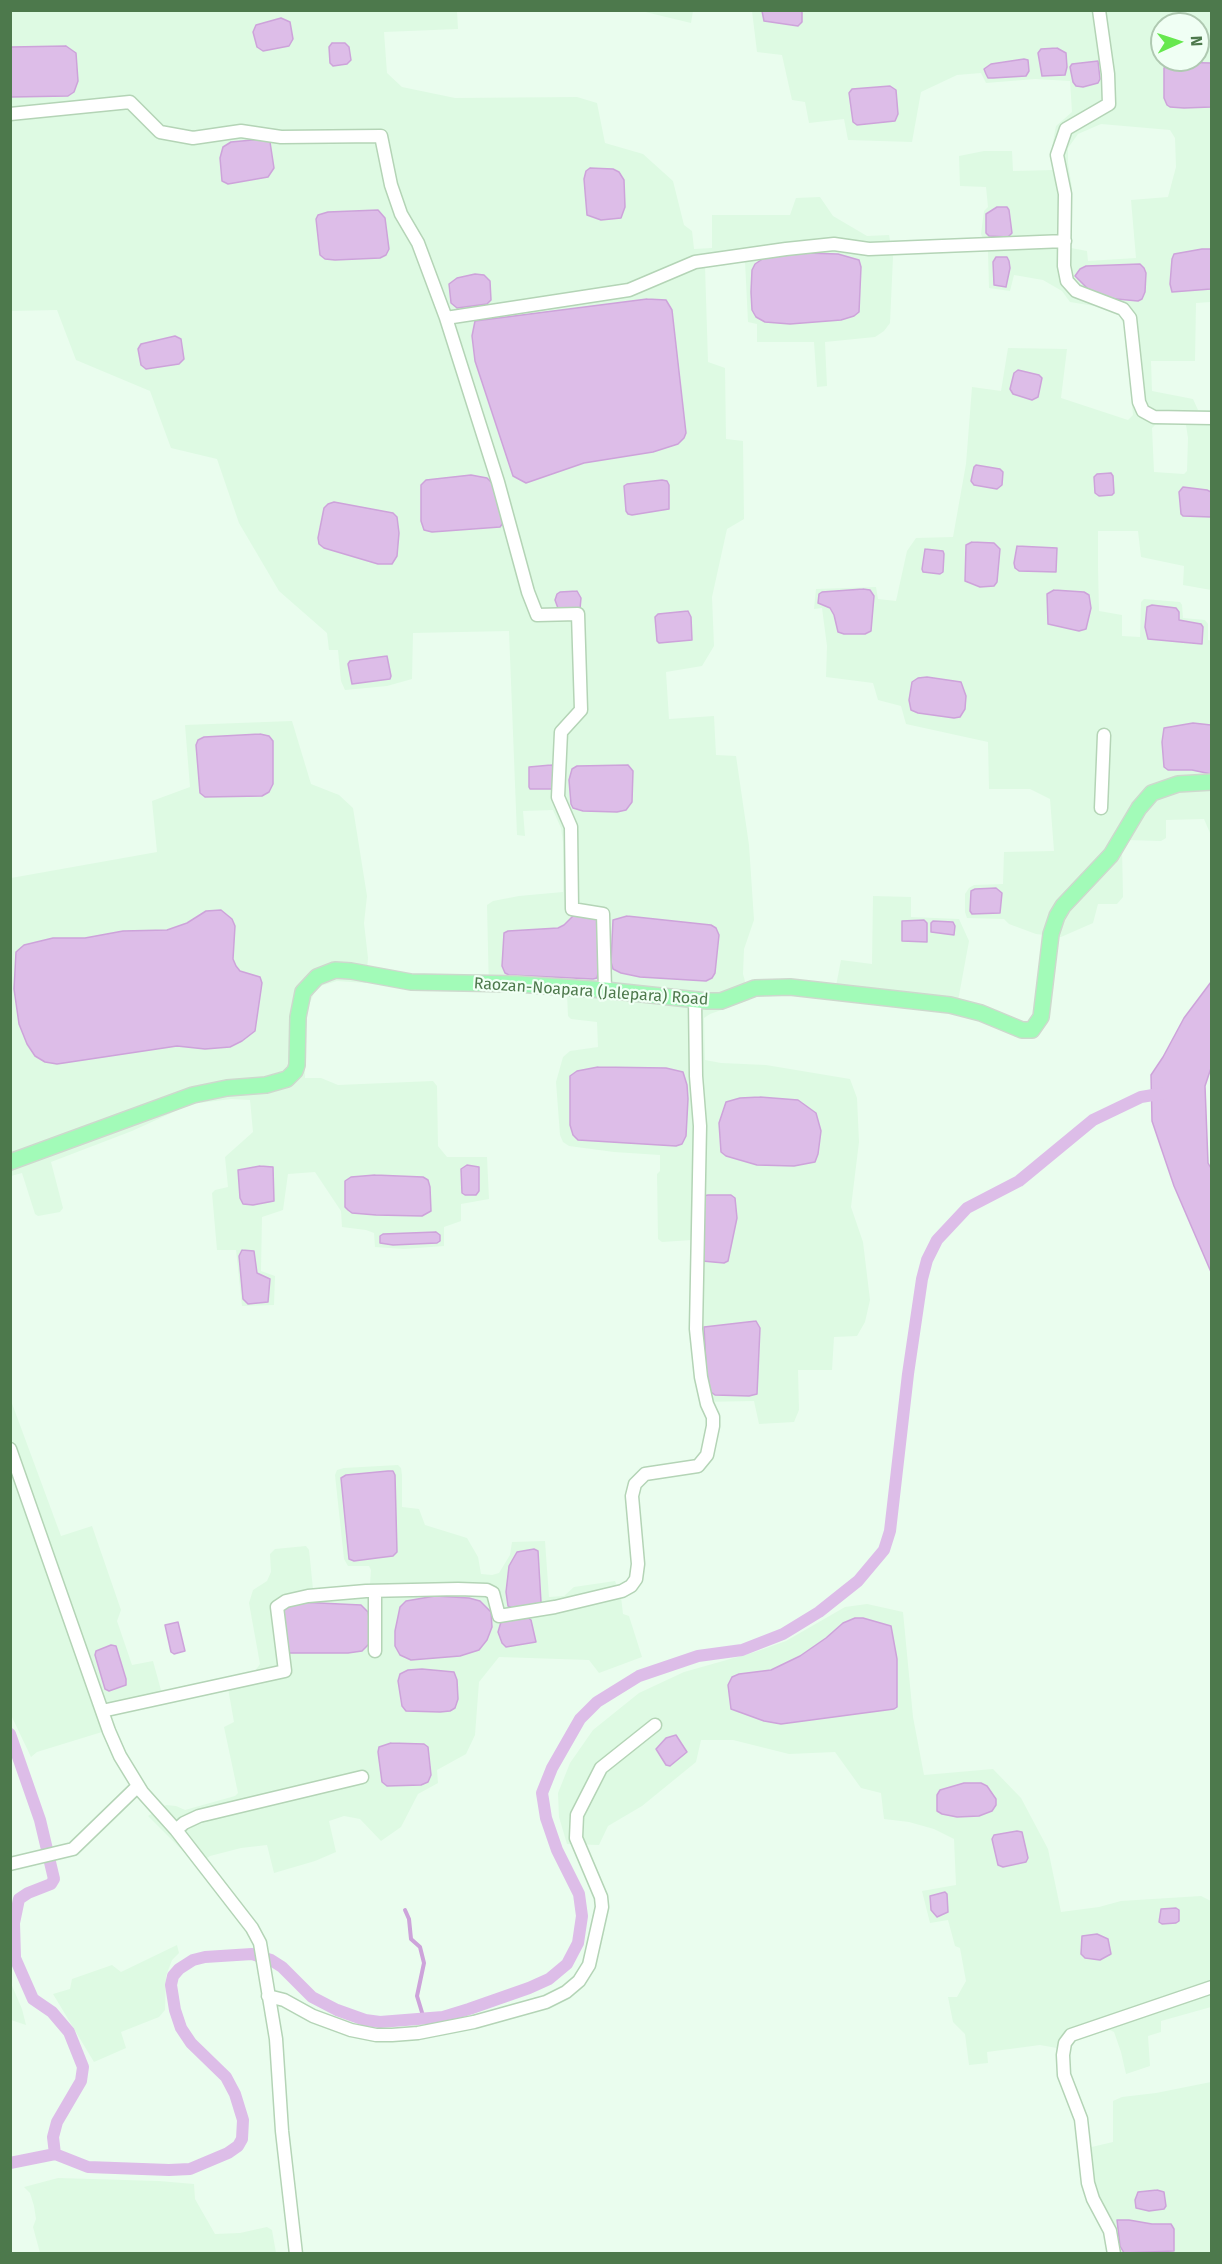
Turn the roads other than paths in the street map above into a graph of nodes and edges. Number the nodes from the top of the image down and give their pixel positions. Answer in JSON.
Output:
{"nodes":[{"id":1,"x":1099,"y":10,"type":"edge"},
{"id":2,"x":10,"y":114,"type":"edge"},
{"id":3,"x":1065,"y":242,"type":"junction"},
{"id":4,"x":447,"y":318,"type":"junction"},
{"id":5,"x":1212,"y":418,"type":"edge"},
{"id":6,"x":1104,"y":735,"type":"dead end"},
{"id":7,"x":1212,"y":782,"type":"edge"},
{"id":8,"x":1101,"y":808,"type":"dead end"},
{"id":9,"x":605,"y":990,"type":"junction"},
{"id":10,"x":694,"y":1000,"type":"junction"},
{"id":11,"x":10,"y":1162,"type":"edge"},
{"id":12,"x":10,"y":1449,"type":"edge"},
{"id":13,"x":375,"y":1591,"type":"junction"},
{"id":14,"x":375,"y":1651,"type":"dead end"},
{"id":15,"x":102,"y":1711,"type":"junction"},
{"id":16,"x":655,"y":1725,"type":"dead end"},
{"id":17,"x":362,"y":1777,"type":"dead end"},
{"id":18,"x":138,"y":1786,"type":"junction"},
{"id":19,"x":176,"y":1830,"type":"junction"},
{"id":20,"x":10,"y":1864,"type":"edge"},
{"id":21,"x":1212,"y":1987,"type":"edge"},
{"id":22,"x":268,"y":1996,"type":"junction"},
{"id":23,"x":296,"y":2253,"type":"edge"},
{"id":24,"x":1114,"y":2253,"type":"edge"}],
"edges":[{"from":1,"to":3,"type":"street"},
{"from":2,"to":4,"type":"street"},
{"from":3,"to":4,"type":"street"},
{"from":3,"to":5,"type":"street"},
{"from":4,"to":9,"type":"street"},
{"from":6,"to":8,"type":"street"},
{"from":7,"to":10,"type":"main road","name":"Raozan-Noapara (Jalepara) Road"},
{"from":9,"to":10,"type":"main road","name":"Raozan-Noapara (Jalepara) Road"},
{"from":9,"to":11,"type":"main road","name":"Raozan-Noapara (Jalepara) Road"},
{"from":10,"to":13,"type":"street"},
{"from":12,"to":15,"type":"street"},
{"from":13,"to":14,"type":"street"},
{"from":13,"to":15,"type":"street"},
{"from":15,"to":18,"type":"street"},
{"from":16,"to":22,"type":"street"},
{"from":17,"to":19,"type":"street"},
{"from":18,"to":19,"type":"street"},
{"from":18,"to":20,"type":"street"},
{"from":19,"to":22,"type":"street"},
{"from":21,"to":24,"type":"street"},
{"from":22,"to":23,"type":"street"}]}
